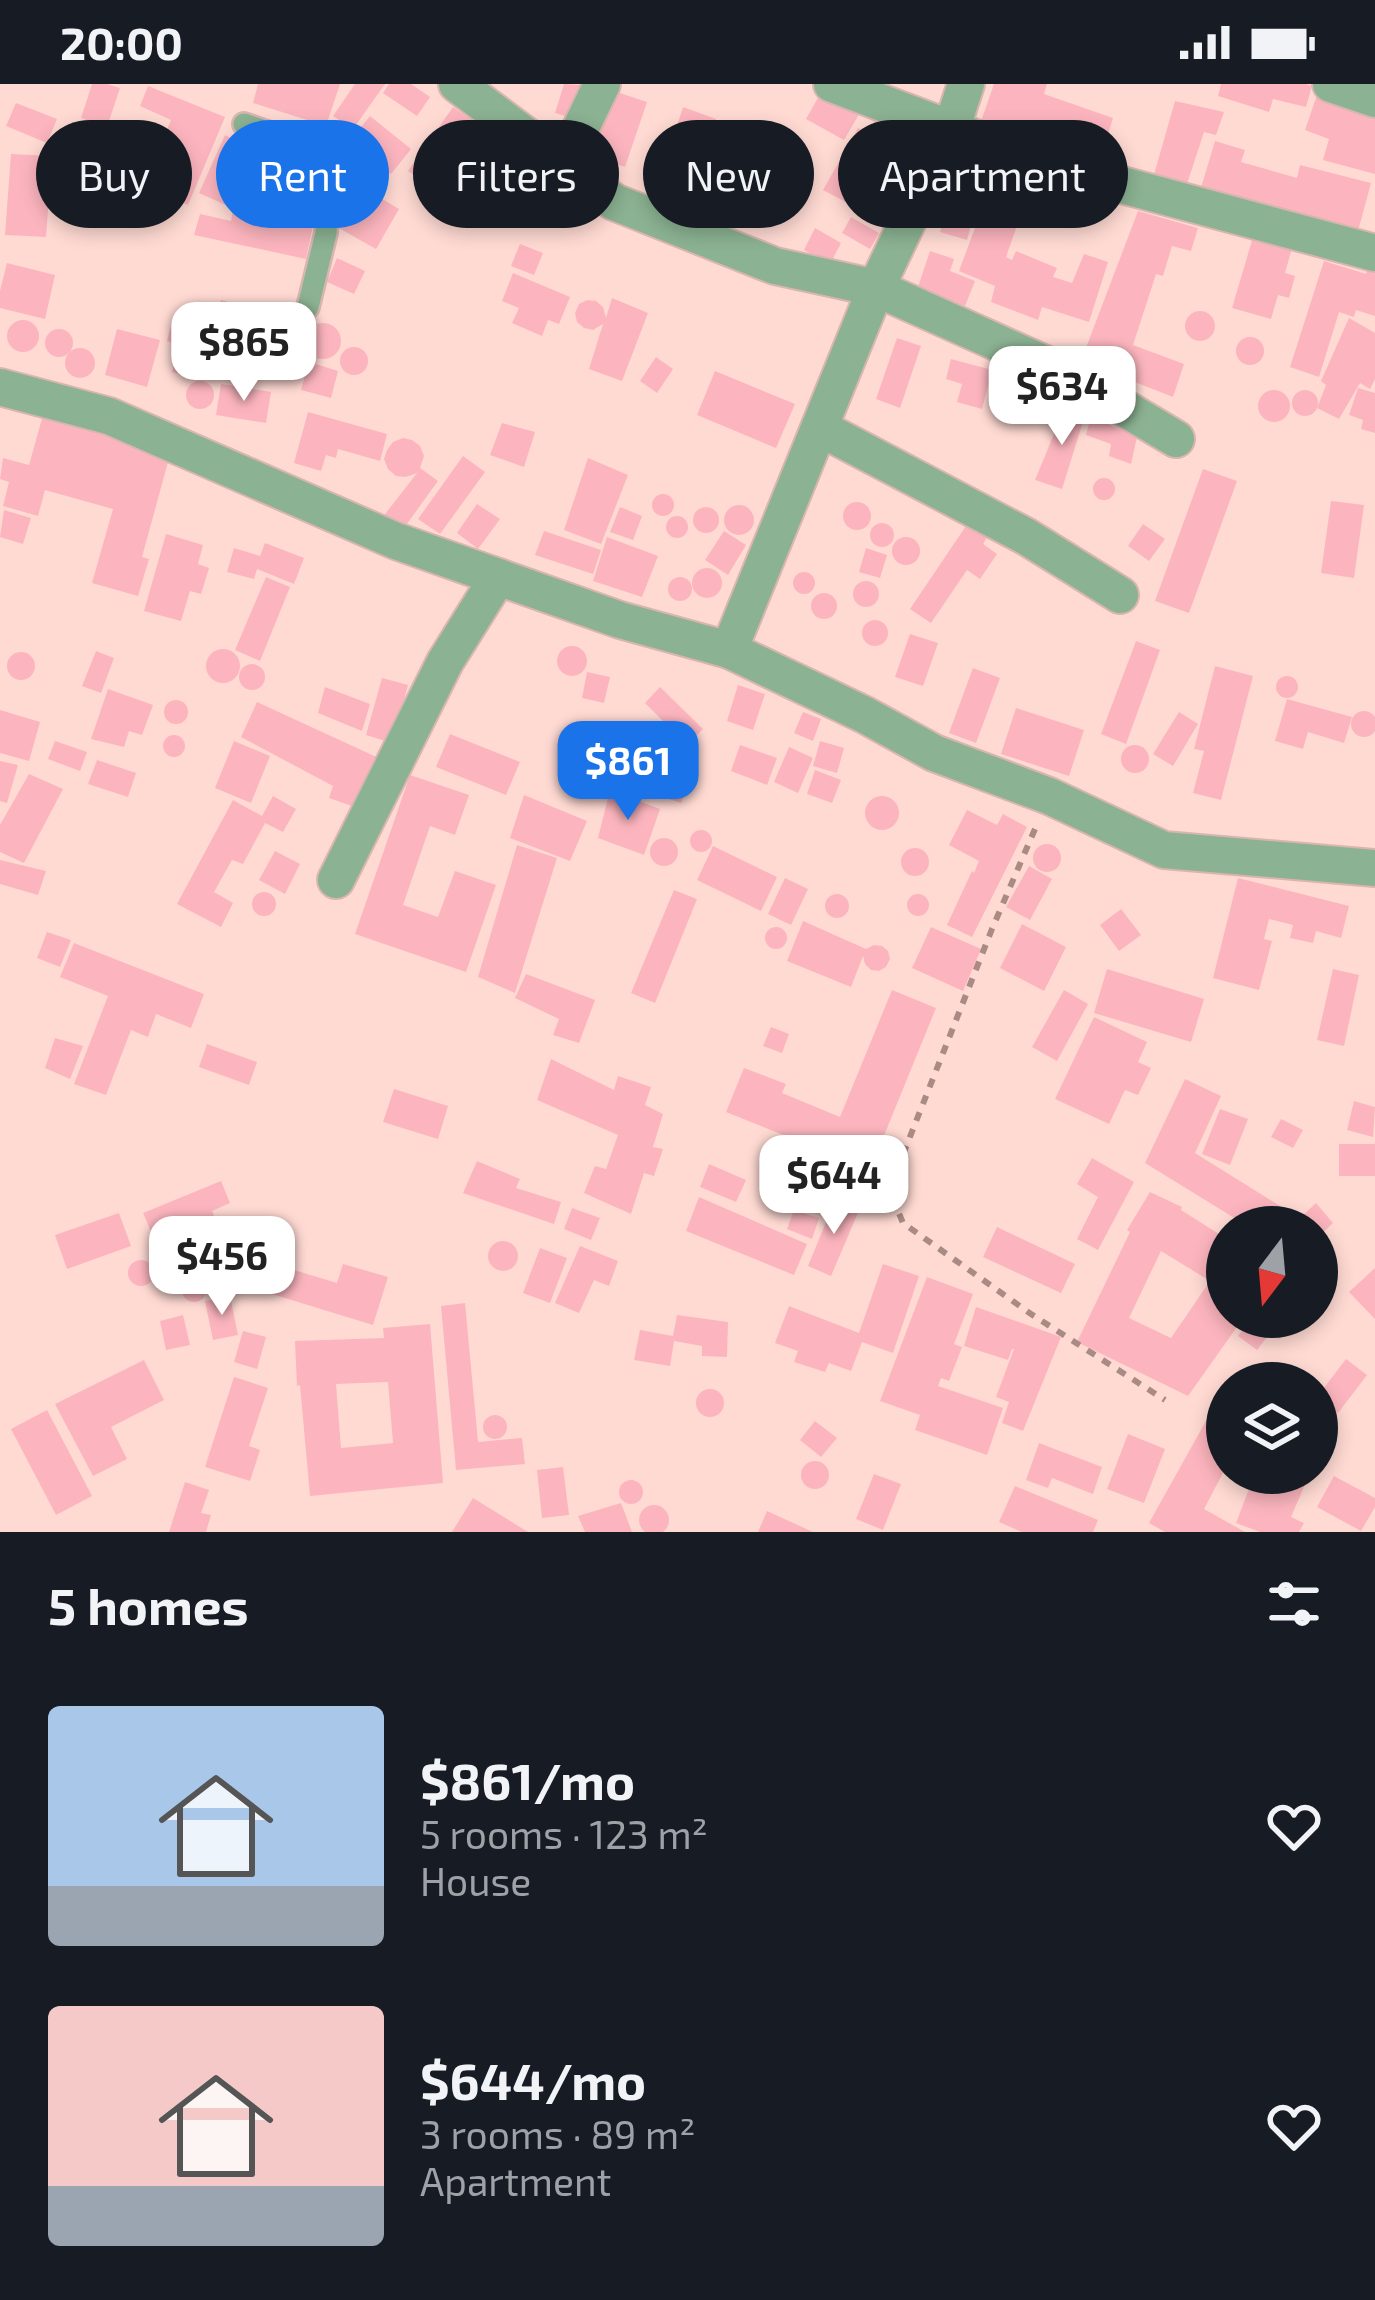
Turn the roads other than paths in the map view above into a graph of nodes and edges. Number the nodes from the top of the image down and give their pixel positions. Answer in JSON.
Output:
{"nodes":[{"id":1,"x":457,"y":84,"type":"edge"},
{"id":2,"x":602,"y":84,"type":"edge"},
{"id":3,"x":832,"y":84,"type":"edge"},
{"id":4,"x":966,"y":84,"type":"edge"},
{"id":5,"x":1331,"y":84,"type":"edge"},
{"id":6,"x":1375,"y":99,"type":"edge"},
{"id":7,"x":506,"y":120,"type":"edge"},
{"id":8,"x":585,"y":120,"type":"edge"},
{"id":9,"x":924,"y":120,"type":"edge"},
{"id":10,"x":953,"y":120,"type":"edge"},
{"id":11,"x":1128,"y":184,"type":"edge"},
{"id":12,"x":619,"y":204,"type":"edge"},
{"id":13,"x":326,"y":228,"type":"edge"},
{"id":14,"x":904,"y":228,"type":"edge"},
{"id":15,"x":1373,"y":243,"type":"edge"},
{"id":16,"x":876,"y":288,"type":"junction"},
{"id":17,"x":308,"y":308,"type":"dead end"},
{"id":18,"x":0,"y":387,"type":"edge"},
{"id":19,"x":820,"y":428,"type":"junction"},
{"id":20,"x":1175,"y":439,"type":"dead end"},
{"id":21,"x":498,"y":577,"type":"junction"},
{"id":22,"x":1120,"y":596,"type":"dead end"},
{"id":23,"x":729,"y":650,"type":"junction"},
{"id":24,"x":1375,"y":868,"type":"edge"},
{"id":25,"x":336,"y":880,"type":"dead end"}],
"edges":[{"from":1,"to":7,"type":"street"},
{"from":2,"to":8,"type":"street"},
{"from":3,"to":9,"type":"street"},
{"from":4,"to":10,"type":"street"},
{"from":5,"to":6,"type":"street"},
{"from":11,"to":15,"type":"street"},
{"from":12,"to":16,"type":"street"},
{"from":13,"to":17,"type":"lane"},
{"from":14,"to":16,"type":"street"},
{"from":16,"to":19,"type":"street"},
{"from":16,"to":20,"type":"street"},
{"from":18,"to":21,"type":"street"},
{"from":19,"to":22,"type":"street"},
{"from":19,"to":23,"type":"street"},
{"from":21,"to":23,"type":"street"},
{"from":21,"to":25,"type":"street"},
{"from":23,"to":24,"type":"street"}]}
